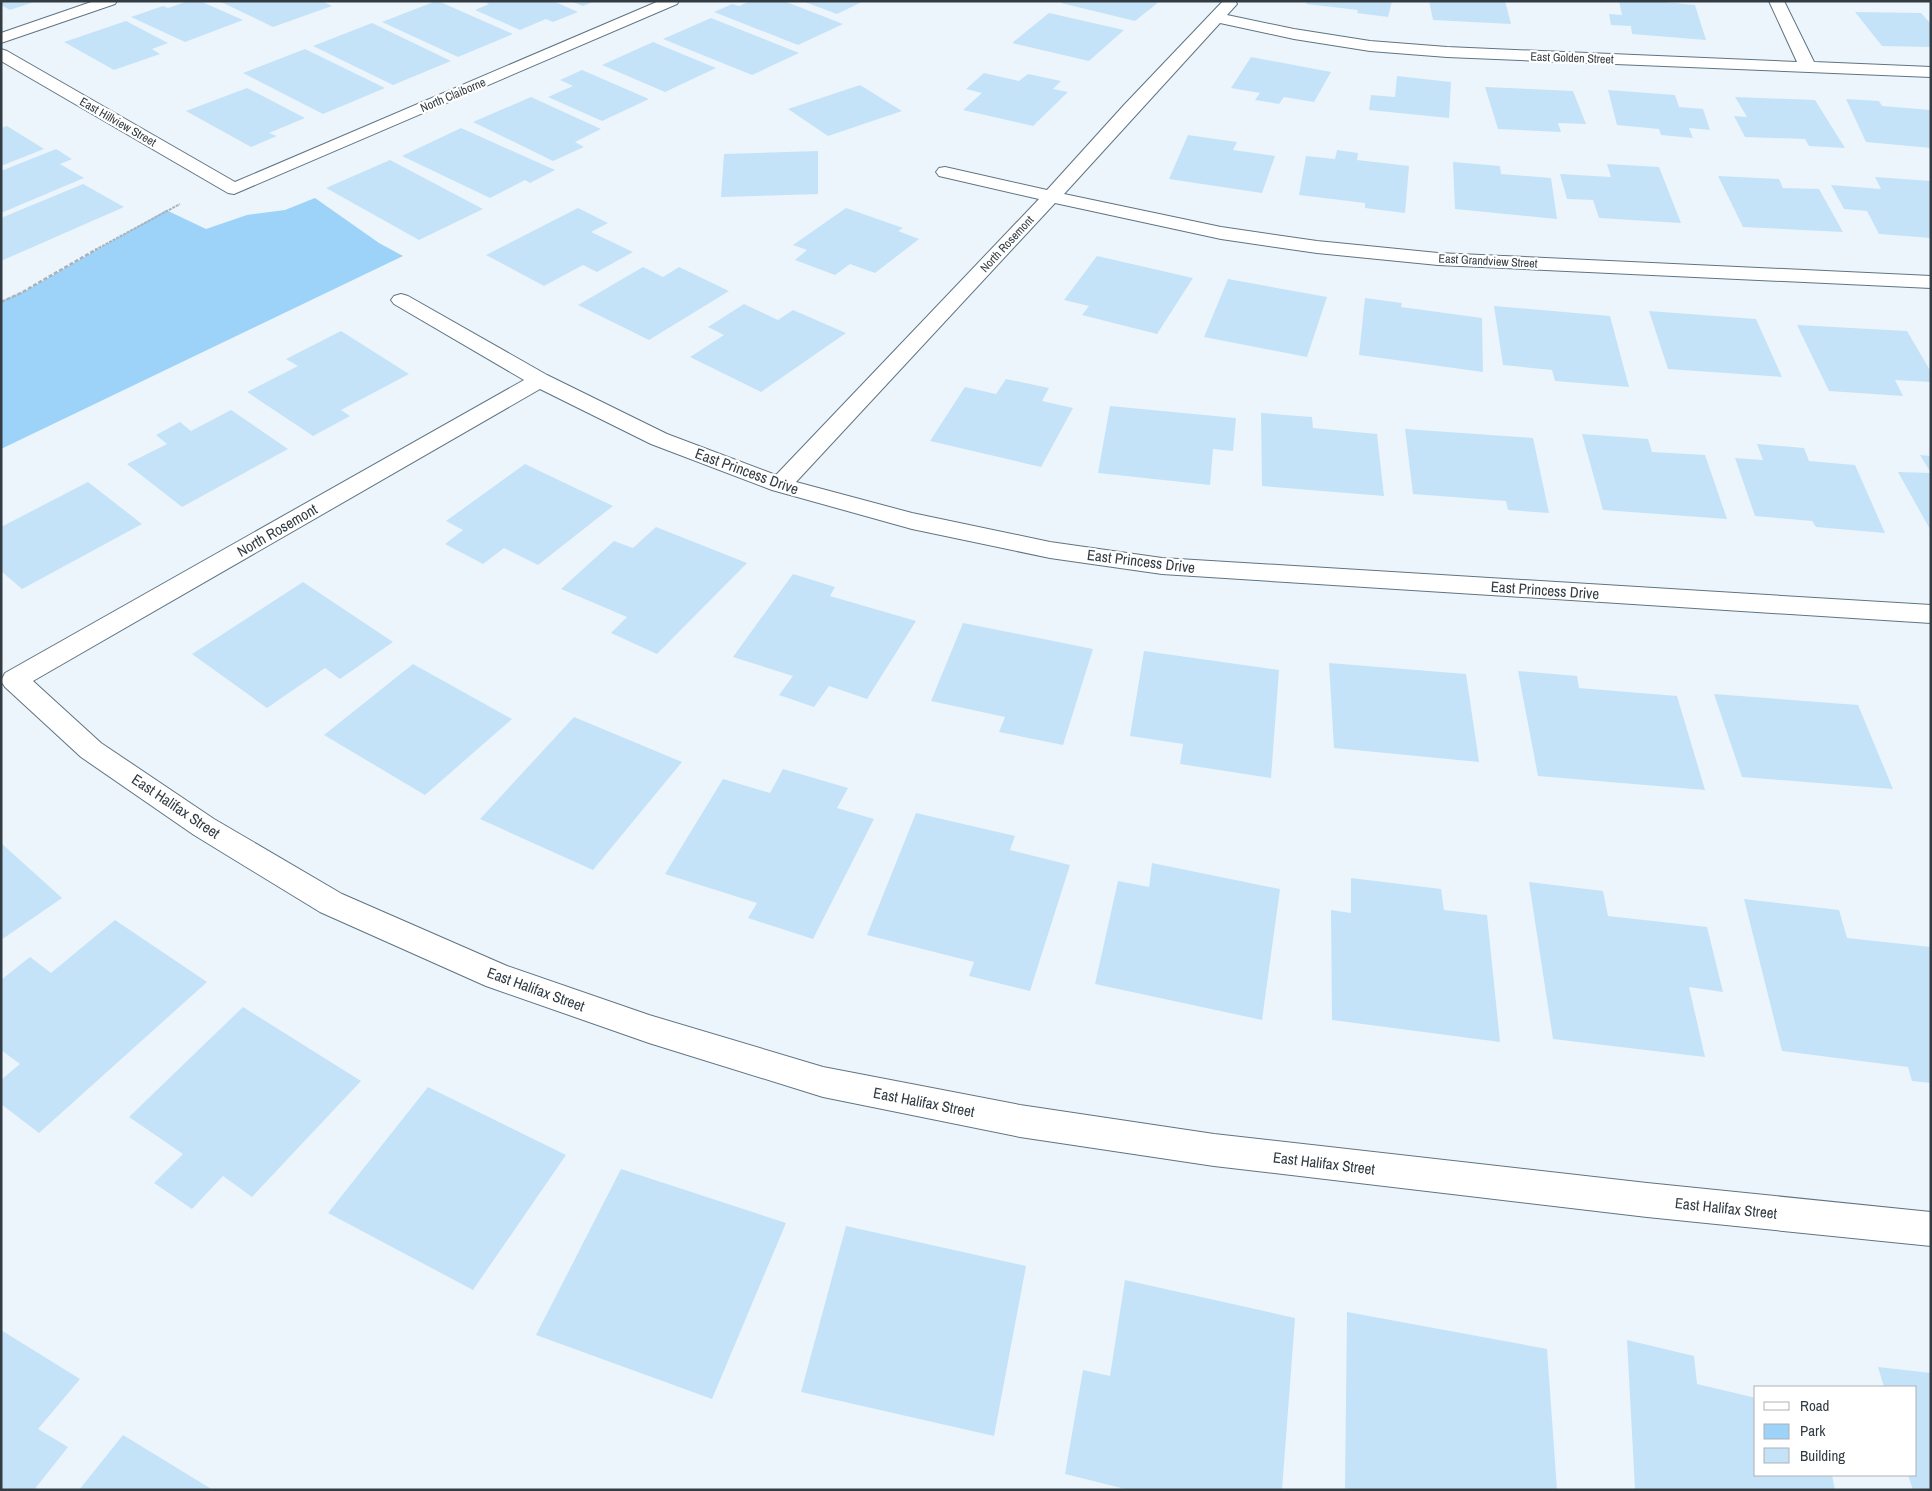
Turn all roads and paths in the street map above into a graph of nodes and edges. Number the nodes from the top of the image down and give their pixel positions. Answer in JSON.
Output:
{"nodes":[{"id":1,"x":110,"y":1,"type":"edge"},
{"id":2,"x":672,"y":1,"type":"edge"},
{"id":3,"x":1232,"y":1,"type":"edge"},
{"id":4,"x":1776,"y":1,"type":"edge"},
{"id":5,"x":1216,"y":16,"type":"junction"},
{"id":6,"x":1,"y":38,"type":"edge"},
{"id":7,"x":1,"y":54,"type":"edge"},
{"id":8,"x":1808,"y":67,"type":"junction"},
{"id":9,"x":1931,"y":72,"type":"edge"},
{"id":10,"x":945,"y":172,"type":"dead end"},
{"id":11,"x":234,"y":189,"type":"joint"},
{"id":12,"x":1051,"y":197,"type":"junction"},
{"id":13,"x":185,"y":202,"type":"dead end"},
{"id":14,"x":1931,"y":282,"type":"edge"},
{"id":15,"x":402,"y":300,"type":"dead end"},
{"id":16,"x":1,"y":302,"type":"edge"},
{"id":17,"x":539,"y":380,"type":"junction"},
{"id":18,"x":780,"y":485,"type":"junction"},
{"id":19,"x":1931,"y":614,"type":"edge"},
{"id":20,"x":14,"y":680,"type":"joint"},
{"id":21,"x":1931,"y":1228,"type":"edge"}],
"edges":[{"from":1,"to":6,"type":"street"},
{"from":2,"to":11,"type":"street","name":"North Claiborne"},
{"from":3,"to":5,"type":"street","name":"North Rosemont"},
{"from":4,"to":8,"type":"street"},
{"from":5,"to":8,"type":"street","name":"East Golden Street"},
{"from":5,"to":12,"type":"street","name":"North Rosemont"},
{"from":7,"to":11,"type":"street","name":"East Hillview Street"},
{"from":8,"to":9,"type":"street","name":"East Golden Street"},
{"from":10,"to":12,"type":"street","name":"East Grandview Street"},
{"from":12,"to":14,"type":"street","name":"East Grandview Street"},
{"from":12,"to":18,"type":"street","name":"North Rosemont"},
{"from":13,"to":16,"type":"path"},
{"from":15,"to":17,"type":"street","name":"East Princess Drive"},
{"from":17,"to":18,"type":"street","name":"East Princess Drive"},
{"from":17,"to":20,"type":"street","name":"North Rosemont"},
{"from":18,"to":19,"type":"street","name":"East Princess Drive"},
{"from":20,"to":21,"type":"street","name":"East Halifax Street"}]}
